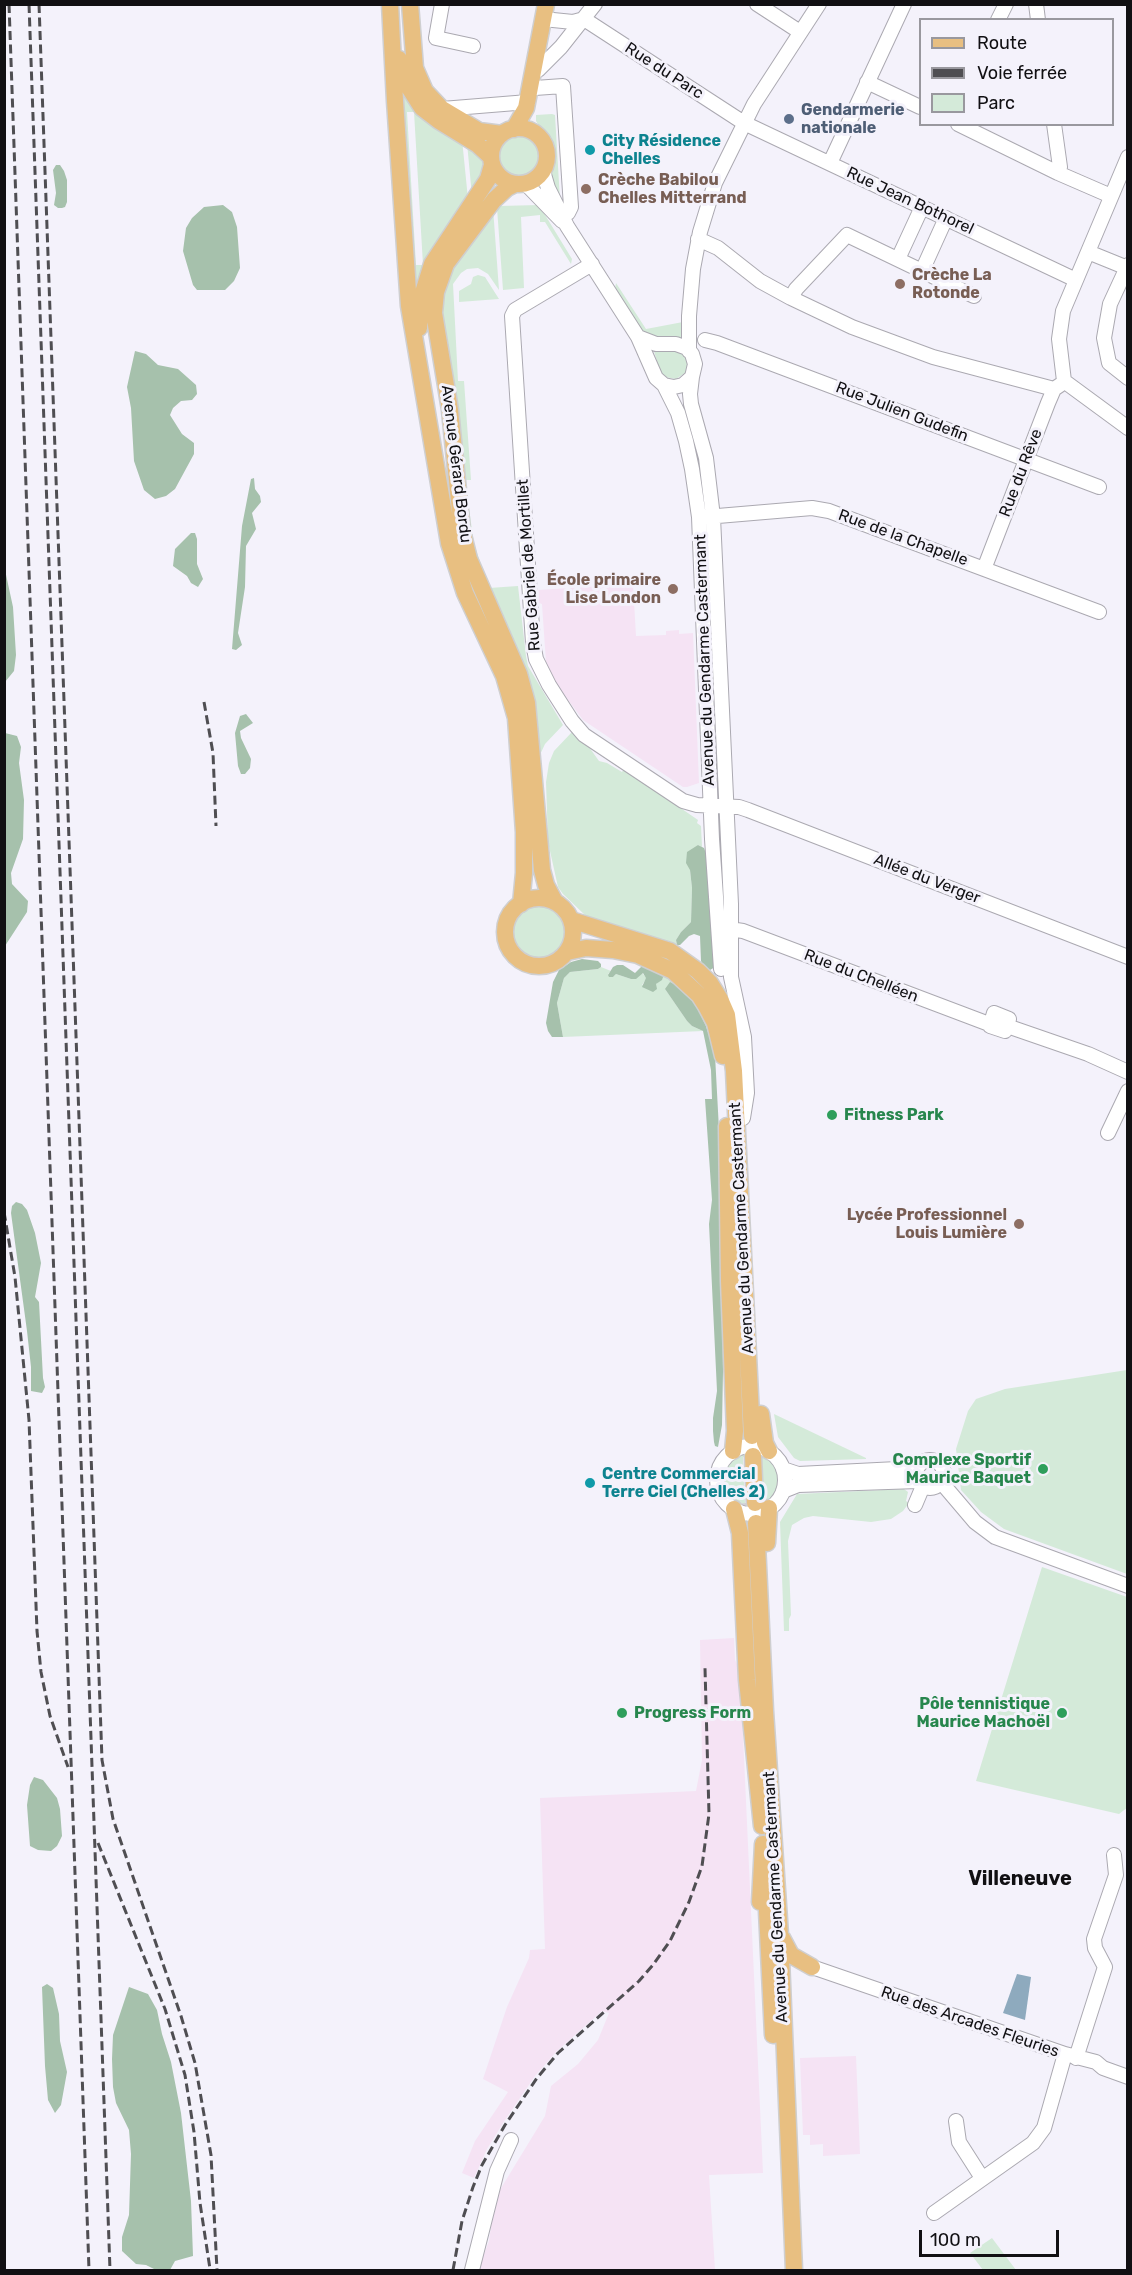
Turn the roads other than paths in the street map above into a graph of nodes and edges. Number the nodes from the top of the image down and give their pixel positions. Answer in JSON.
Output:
{"nodes":[{"id":1,"x":392,"y":4,"type":"edge"},
{"id":2,"x":410,"y":4,"type":"edge"},
{"id":3,"x":442,"y":4,"type":"edge"},
{"id":4,"x":595,"y":4,"type":"edge"},
{"id":5,"x":757,"y":4,"type":"edge"},
{"id":6,"x":819,"y":4,"type":"edge"},
{"id":7,"x":904,"y":4,"type":"edge"},
{"id":8,"x":1006,"y":4,"type":"edge"},
{"id":9,"x":544,"y":11,"type":"edge"},
{"id":10,"x":999,"y":18,"type":"edge"},
{"id":11,"x":584,"y":19,"type":"junction"},
{"id":12,"x":800,"y":32,"type":"junction"},
{"id":13,"x":473,"y":46,"type":"dead end"},
{"id":14,"x":537,"y":63,"type":"junction"},
{"id":15,"x":867,"y":82,"type":"junction"},
{"id":16,"x":532,"y":95,"type":"junction"},
{"id":17,"x":919,"y":106,"type":"edge"},
{"id":18,"x":442,"y":109,"type":"junction"},
{"id":19,"x":744,"y":123,"type":"junction"},
{"id":20,"x":962,"y":126,"type":"edge"},
{"id":21,"x":1054,"y":126,"type":"edge"},
{"id":22,"x":508,"y":131,"type":"junction"},
{"id":23,"x":536,"y":135,"type":"junction"},
{"id":24,"x":491,"y":161,"type":"junction"},
{"id":25,"x":830,"y":163,"type":"junction"},
{"id":26,"x":1126,"y":166,"type":"edge"},
{"id":27,"x":543,"y":171,"type":"junction"},
{"id":28,"x":1058,"y":173,"type":"junction"},
{"id":29,"x":520,"y":184,"type":"junction"},
{"id":30,"x":1111,"y":196,"type":"junction"},
{"id":31,"x":922,"y":207,"type":"junction"},
{"id":32,"x":567,"y":215,"type":"junction"},
{"id":33,"x":946,"y":218,"type":"junction"},
{"id":34,"x":698,"y":239,"type":"junction"},
{"id":35,"x":1088,"y":252,"type":"junction"},
{"id":36,"x":898,"y":259,"type":"junction"},
{"id":37,"x":592,"y":264,"type":"junction"},
{"id":38,"x":1126,"y":266,"type":"edge"},
{"id":39,"x":922,"y":271,"type":"junction"},
{"id":40,"x":1076,"y":279,"type":"junction"},
{"id":41,"x":974,"y":296,"type":"dead end"},
{"id":42,"x":791,"y":298,"type":"junction"},
{"id":43,"x":689,"y":321,"type":"junction"},
{"id":44,"x":638,"y":337,"type":"junction"},
{"id":45,"x":705,"y":340,"type":"junction"},
{"id":46,"x":692,"y":354,"type":"junction"},
{"id":47,"x":692,"y":377,"type":"junction"},
{"id":48,"x":1128,"y":378,"type":"edge"},
{"id":49,"x":664,"y":384,"type":"junction"},
{"id":50,"x":1059,"y":385,"type":"junction"},
{"id":51,"x":1128,"y":428,"type":"edge"},
{"id":52,"x":1026,"y":459,"type":"junction"},
{"id":53,"x":1099,"y":487,"type":"dead end"},
{"id":54,"x":699,"y":517,"type":"junction"},
{"id":55,"x":713,"y":517,"type":"junction"},
{"id":56,"x":444,"y":521,"type":"junction"},
{"id":57,"x":984,"y":569,"type":"junction"},
{"id":58,"x":1099,"y":612,"type":"dead end"},
{"id":59,"x":708,"y":728,"type":"junction"},
{"id":60,"x":710,"y":806,"type":"junction"},
{"id":61,"x":725,"y":806,"type":"junction"},
{"id":62,"x":555,"y":902,"type":"junction"},
{"id":63,"x":521,"y":904,"type":"junction"},
{"id":64,"x":571,"y":920,"type":"junction"},
{"id":65,"x":727,"y":930,"type":"junction"},
{"id":66,"x":567,"y":952,"type":"junction"},
{"id":67,"x":1128,"y":957,"type":"edge"},
{"id":68,"x":722,"y":969,"type":"dead end"},
{"id":69,"x":728,"y":1022,"type":"junction"},
{"id":70,"x":1128,"y":1072,"type":"edge"},
{"id":71,"x":1128,"y":1091,"type":"edge"},
{"id":72,"x":726,"y":1114,"type":"junction"},
{"id":73,"x":743,"y":1118,"type":"junction"},
{"id":74,"x":1108,"y":1132,"type":"dead end"},
{"id":75,"x":750,"y":1454,"type":"junction"},
{"id":76,"x":783,"y":1469,"type":"junction"},
{"id":77,"x":919,"y":1478,"type":"junction"},
{"id":78,"x":941,"y":1482,"type":"junction"},
{"id":79,"x":783,"y":1491,"type":"junction"},
{"id":80,"x":915,"y":1505,"type":"dead end"},
{"id":81,"x":752,"y":1506,"type":"junction"},
{"id":82,"x":1128,"y":1586,"type":"edge"},
{"id":83,"x":763,"y":1838,"type":"junction"},
{"id":84,"x":1114,"y":1855,"type":"dead end"},
{"id":85,"x":780,"y":1935,"type":"junction"},
{"id":86,"x":775,"y":1959,"type":"junction"},
{"id":87,"x":812,"y":1967,"type":"junction"},
{"id":88,"x":783,"y":1995,"type":"junction"},
{"id":89,"x":1070,"y":2056,"type":"junction"},
{"id":90,"x":1128,"y":2077,"type":"edge"},
{"id":91,"x":956,"y":2121,"type":"dead end"},
{"id":92,"x":511,"y":2139,"type":"dead end"},
{"id":93,"x":982,"y":2178,"type":"junction"},
{"id":94,"x":934,"y":2213,"type":"dead end"},
{"id":95,"x":472,"y":2271,"type":"edge"},
{"id":96,"x":784,"y":2271,"type":"edge"},
{"id":97,"x":794,"y":2271,"type":"edge"}],
"edges":[{"from":1,"to":24,"type":"main road"},
{"from":1,"to":56,"type":"main road"},
{"from":2,"to":18,"type":"main road"},
{"from":3,"to":13,"type":"street"},
{"from":4,"to":11,"type":"street"},
{"from":5,"to":12,"type":"street"},
{"from":6,"to":12,"type":"street"},
{"from":7,"to":15,"type":"street"},
{"from":8,"to":10,"type":"street"},
{"from":9,"to":11,"type":"street"},
{"from":9,"to":14,"type":"main road"},
{"from":11,"to":14,"type":"street"},
{"from":11,"to":19,"type":"street","name":"Rue du Parc"},
{"from":12,"to":19,"type":"street"},
{"from":14,"to":16,"type":"main road"},
{"from":15,"to":17,"type":"street"},
{"from":15,"to":25,"type":"street"},
{"from":16,"to":18,"type":"street"},
{"from":16,"to":22,"type":"main road"},
{"from":16,"to":23,"type":"main road"},
{"from":16,"to":32,"type":"street"},
{"from":18,"to":22,"type":"main road"},
{"from":19,"to":25,"type":"street","name":"Rue Jean Bothorel"},
{"from":19,"to":34,"type":"street"},
{"from":20,"to":28,"type":"street"},
{"from":21,"to":28,"type":"street"},
{"from":22,"to":23,"type":"main road"},
{"from":22,"to":24,"type":"main road"},
{"from":23,"to":27,"type":"main road"},
{"from":24,"to":29,"type":"main road"},
{"from":24,"to":56,"type":"main road"},
{"from":25,"to":31,"type":"street","name":"Rue Jean Bothorel"},
{"from":26,"to":30,"type":"street"},
{"from":27,"to":29,"type":"main road"},
{"from":27,"to":32,"type":"street"},
{"from":28,"to":30,"type":"street"},
{"from":29,"to":32,"type":"street"},
{"from":29,"to":62,"type":"main road","name":"Avenue Gérard Bordu"},
{"from":30,"to":35,"type":"street"},
{"from":31,"to":33,"type":"street","name":"Rue Jean Bothorel"},
{"from":31,"to":36,"type":"street"},
{"from":32,"to":37,"type":"street","name":"Avenue du Gendarme Castermant"},
{"from":33,"to":39,"type":"street"},
{"from":33,"to":40,"type":"street","name":"Rue Jean Bothorel"},
{"from":34,"to":42,"type":"street"},
{"from":34,"to":43,"type":"street"},
{"from":35,"to":38,"type":"street"},
{"from":35,"to":40,"type":"street"},
{"from":36,"to":39,"type":"street"},
{"from":36,"to":42,"type":"street"},
{"from":37,"to":44,"type":"street","name":"Avenue du Gendarme Castermant"},
{"from":37,"to":60,"type":"street","name":"Rue Gabriel de Mortillet"},
{"from":38,"to":48,"type":"street"},
{"from":39,"to":41,"type":"street"},
{"from":40,"to":50,"type":"street"},
{"from":42,"to":50,"type":"street"},
{"from":43,"to":45,"type":"street"},
{"from":43,"to":46,"type":"street"},
{"from":44,"to":46,"type":"street"},
{"from":44,"to":49,"type":"street","name":"Avenue du Gendarme Castermant"},
{"from":45,"to":46,"type":"street"},
{"from":45,"to":52,"type":"street","name":"Rue Julien Gudefin"},
{"from":46,"to":47,"type":"street","name":"Avenue du Gendarme Castermant"},
{"from":47,"to":49,"type":"street"},
{"from":47,"to":55,"type":"street","name":"Avenue du Gendarme Castermant"},
{"from":49,"to":54,"type":"street","name":"Avenue du Gendarme Castermant"},
{"from":50,"to":51,"type":"street"},
{"from":50,"to":52,"type":"street","name":"Rue du Rêve"},
{"from":52,"to":53,"type":"street","name":"Rue Julien Gudefin"},
{"from":52,"to":57,"type":"street","name":"Rue du Rêve"},
{"from":54,"to":55,"type":"street","name":"Rue de la Chapelle"},
{"from":54,"to":59,"type":"street","name":"Avenue du Gendarme Castermant"},
{"from":55,"to":57,"type":"street","name":"Rue de la Chapelle"},
{"from":55,"to":61,"type":"street","name":"Avenue du Gendarme Castermant"},
{"from":56,"to":63,"type":"main road","name":"Avenue Gérard Bordu"},
{"from":57,"to":58,"type":"street","name":"Rue de la Chapelle"},
{"from":59,"to":60,"type":"street","name":"Avenue du Gendarme Castermant"},
{"from":59,"to":61,"type":"street"},
{"from":60,"to":61,"type":"street","name":"Rue Gabriel de Mortillet"},
{"from":60,"to":65,"type":"street","name":"Avenue du Gendarme Castermant"},
{"from":61,"to":65,"type":"street","name":"Avenue du Gendarme Castermant"},
{"from":61,"to":67,"type":"street","name":"Allée du Verger"},
{"from":62,"to":63,"type":"main road"},
{"from":62,"to":64,"type":"main road","name":"Avenue Gérard Bordu"},
{"from":63,"to":66,"type":"main road","name":"Avenue Gérard Bordu"},
{"from":64,"to":66,"type":"main road"},
{"from":64,"to":69,"type":"main road"},
{"from":65,"to":68,"type":"street"},
{"from":65,"to":70,"type":"street","name":"Rue du Chelléen"},
{"from":65,"to":73,"type":"street","name":"Avenue du Gendarme Castermant"},
{"from":66,"to":72,"type":"main road","name":"Avenue Gérard Bordu"},
{"from":69,"to":72,"type":"main road","name":"Avenue du Gendarme Castermant"},
{"from":69,"to":73,"type":"main road"},
{"from":71,"to":74,"type":"street"},
{"from":72,"to":75,"type":"main road"},
{"from":73,"to":75,"type":"main road"},
{"from":75,"to":76,"type":"street"},
{"from":75,"to":81,"type":"main road"},
{"from":75,"to":81,"type":"street"},
{"from":76,"to":77,"type":"street"},
{"from":76,"to":79,"type":"street"},
{"from":77,"to":78,"type":"street"},
{"from":77,"to":78,"type":"street"},
{"from":77,"to":79,"type":"street"},
{"from":77,"to":80,"type":"street"},
{"from":78,"to":82,"type":"street"},
{"from":79,"to":81,"type":"street"},
{"from":81,"to":83,"type":"main road"},
{"from":81,"to":85,"type":"main road"},
{"from":83,"to":85,"type":"main road","name":"Avenue du Gendarme Castermant"},
{"from":83,"to":86,"type":"main road"},
{"from":84,"to":89,"type":"street"},
{"from":85,"to":86,"type":"main road","name":"Avenue du Gendarme Castermant"},
{"from":85,"to":87,"type":"main road"},
{"from":86,"to":87,"type":"main road"},
{"from":86,"to":88,"type":"main road","name":"Avenue du Gendarme Castermant"},
{"from":86,"to":96,"type":"main road","name":"Avenue du Gendarme Castermant"},
{"from":87,"to":88,"type":"main road"},
{"from":87,"to":89,"type":"street","name":"Rue des Arcades Fleuries"},
{"from":88,"to":97,"type":"main road","name":"Avenue du Gendarme Castermant"},
{"from":89,"to":90,"type":"street","name":"Rue des Arcades Fleuries"},
{"from":89,"to":93,"type":"street"},
{"from":91,"to":93,"type":"street"},
{"from":92,"to":95,"type":"street"},
{"from":93,"to":94,"type":"street"}]}
